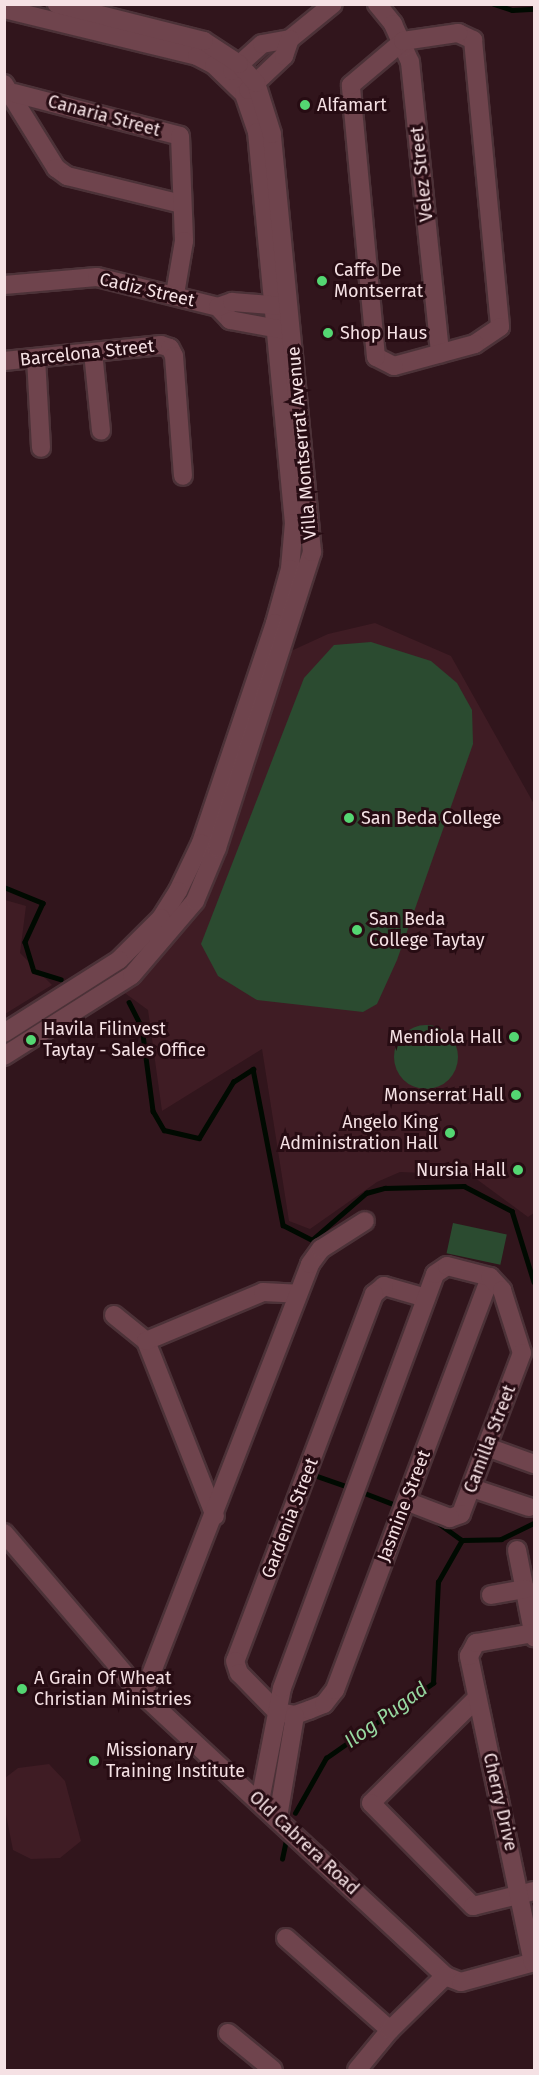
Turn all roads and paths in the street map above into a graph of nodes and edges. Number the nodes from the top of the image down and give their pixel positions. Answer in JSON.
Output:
{"nodes":[{"id":1,"x":57,"y":4,"type":"edge"},
{"id":2,"x":333,"y":4,"type":"edge"},
{"id":3,"x":377,"y":4,"type":"edge"},
{"id":4,"x":4,"y":9,"type":"edge"},
{"id":5,"x":290,"y":39,"type":"junction"},
{"id":6,"x":403,"y":41,"type":"junction"},
{"id":7,"x":233,"y":70,"type":"junction"},
{"id":8,"x":9,"y":88,"type":"edge"},
{"id":9,"x":250,"y":89,"type":"junction"},
{"id":10,"x":182,"y":204,"type":"junction"},
{"id":11,"x":4,"y":285,"type":"edge"},
{"id":12,"x":175,"y":294,"type":"junction"},
{"id":13,"x":281,"y":306,"type":"junction"},
{"id":14,"x":218,"y":307,"type":"junction"},
{"id":15,"x":283,"y":329,"type":"junction"},
{"id":16,"x":93,"y":352,"type":"junction"},
{"id":17,"x":440,"y":353,"type":"junction"},
{"id":18,"x":36,"y":358,"type":"junction"},
{"id":19,"x":4,"y":361,"type":"edge"},
{"id":20,"x":101,"y":431,"type":"dead end"},
{"id":21,"x":41,"y":448,"type":"dead end"},
{"id":22,"x":183,"y":476,"type":"dead end"},
{"id":23,"x":293,"y":590,"type":"junction"},
{"id":24,"x":4,"y":1034,"type":"edge"},
{"id":25,"x":4,"y":1056,"type":"edge"},
{"id":26,"x":365,"y":1221,"type":"dead end"},
{"id":27,"x":490,"y":1277,"type":"junction"},
{"id":28,"x":298,"y":1294,"type":"junction"},
{"id":29,"x":426,"y":1298,"type":"junction"},
{"id":30,"x":114,"y":1315,"type":"dead end"},
{"id":31,"x":147,"y":1341,"type":"junction"},
{"id":32,"x":487,"y":1447,"type":"junction"},
{"id":33,"x":534,"y":1464,"type":"edge"},
{"id":34,"x":472,"y":1488,"type":"junction"},
{"id":35,"x":406,"y":1502,"type":"junction"},
{"id":36,"x":530,"y":1507,"type":"dead end"},
{"id":37,"x":215,"y":1516,"type":"junction"},
{"id":38,"x":4,"y":1533,"type":"edge"},
{"id":39,"x":517,"y":1550,"type":"dead end"},
{"id":40,"x":525,"y":1589,"type":"junction"},
{"id":41,"x":491,"y":1595,"type":"dead end"},
{"id":42,"x":534,"y":1635,"type":"edge"},
{"id":43,"x":142,"y":1695,"type":"junction"},
{"id":44,"x":477,"y":1698,"type":"junction"},
{"id":45,"x":277,"y":1712,"type":"junction"},
{"id":46,"x":295,"y":1715,"type":"junction"},
{"id":47,"x":260,"y":1801,"type":"junction"},
{"id":48,"x":278,"y":1817,"type":"junction"},
{"id":49,"x":528,"y":1893,"type":"edge"},
{"id":50,"x":286,"y":1938,"type":"dead end"},
{"id":51,"x":534,"y":1962,"type":"edge"},
{"id":52,"x":444,"y":1976,"type":"junction"},
{"id":53,"x":390,"y":2030,"type":"junction"},
{"id":54,"x":228,"y":2033,"type":"dead end"},
{"id":55,"x":273,"y":2070,"type":"edge"},
{"id":56,"x":357,"y":2070,"type":"edge"}],
"edges":[{"from":1,"to":7,"type":"street","name":"Villa Montserrat Avenue"},
{"from":2,"to":5,"type":"street"},
{"from":3,"to":6,"type":"street","name":"Velez Street"},
{"from":4,"to":7,"type":"street","name":"Villa Montserrat Avenue"},
{"from":5,"to":7,"type":"street"},
{"from":5,"to":9,"type":"street"},
{"from":6,"to":17,"type":"street","name":"Velez Street"},
{"from":6,"to":17,"type":"street"},
{"from":6,"to":17,"type":"street"},
{"from":7,"to":9,"type":"street","name":"Villa Montserrat Avenue"},
{"from":8,"to":10,"type":"street"},
{"from":8,"to":10,"type":"street","name":"Canaria Street"},
{"from":9,"to":13,"type":"street","name":"Villa Montserrat Avenue"},
{"from":10,"to":12,"type":"street","name":"Canaria Street"},
{"from":11,"to":12,"type":"street","name":"Cadiz Street"},
{"from":12,"to":14,"type":"street","name":"Cadiz Street"},
{"from":13,"to":14,"type":"street","name":"Cadiz Street"},
{"from":13,"to":15,"type":"street","name":"Villa Montserrat Avenue"},
{"from":14,"to":15,"type":"street","name":"Cadiz Street"},
{"from":15,"to":23,"type":"street","name":"Villa Montserrat Avenue"},
{"from":16,"to":18,"type":"street","name":"Barcelona Street"},
{"from":16,"to":20,"type":"street"},
{"from":16,"to":22,"type":"street","name":"Barcelona Street"},
{"from":18,"to":19,"type":"street","name":"Barcelona Street"},
{"from":18,"to":21,"type":"street"},
{"from":23,"to":24,"type":"street","name":"Villa Montserrat Avenue"},
{"from":23,"to":25,"type":"street","name":"Villa Montserrat Avenue"},
{"from":26,"to":28,"type":"street"},
{"from":27,"to":29,"type":"street"},
{"from":27,"to":32,"type":"street","name":"Camilla Street"},
{"from":27,"to":35,"type":"street","name":"Jasmine Street"},
{"from":28,"to":31,"type":"street"},
{"from":28,"to":37,"type":"street"},
{"from":29,"to":45,"type":"street"},
{"from":29,"to":45,"type":"street","name":"Gardenia Street"},
{"from":30,"to":31,"type":"street"},
{"from":31,"to":37,"type":"street"},
{"from":32,"to":33,"type":"street"},
{"from":32,"to":34,"type":"street","name":"Camilla Street"},
{"from":34,"to":35,"type":"street","name":"Camilla Street"},
{"from":34,"to":36,"type":"street"},
{"from":35,"to":46,"type":"street","name":"Jasmine Street"},
{"from":37,"to":43,"type":"street"},
{"from":38,"to":43,"type":"street","name":"Old Cabrera Road"},
{"from":39,"to":40,"type":"street"},
{"from":40,"to":41,"type":"street"},
{"from":40,"to":42,"type":"street"},
{"from":42,"to":44,"type":"street","name":"Cherry Drive"},
{"from":43,"to":47,"type":"street","name":"Old Cabrera Road"},
{"from":44,"to":49,"type":"street","name":"Cherry Drive"},
{"from":44,"to":49,"type":"street"},
{"from":45,"to":46,"type":"street"},
{"from":45,"to":47,"type":"street"},
{"from":46,"to":48,"type":"street"},
{"from":47,"to":48,"type":"street","name":"Old Cabrera Road"},
{"from":48,"to":52,"type":"street","name":"Old Cabrera Road"},
{"from":49,"to":51,"type":"street","name":"Cherry Drive"},
{"from":50,"to":53,"type":"street"},
{"from":51,"to":52,"type":"street"},
{"from":52,"to":53,"type":"street"},
{"from":53,"to":56,"type":"street"},
{"from":54,"to":55,"type":"street"}]}
